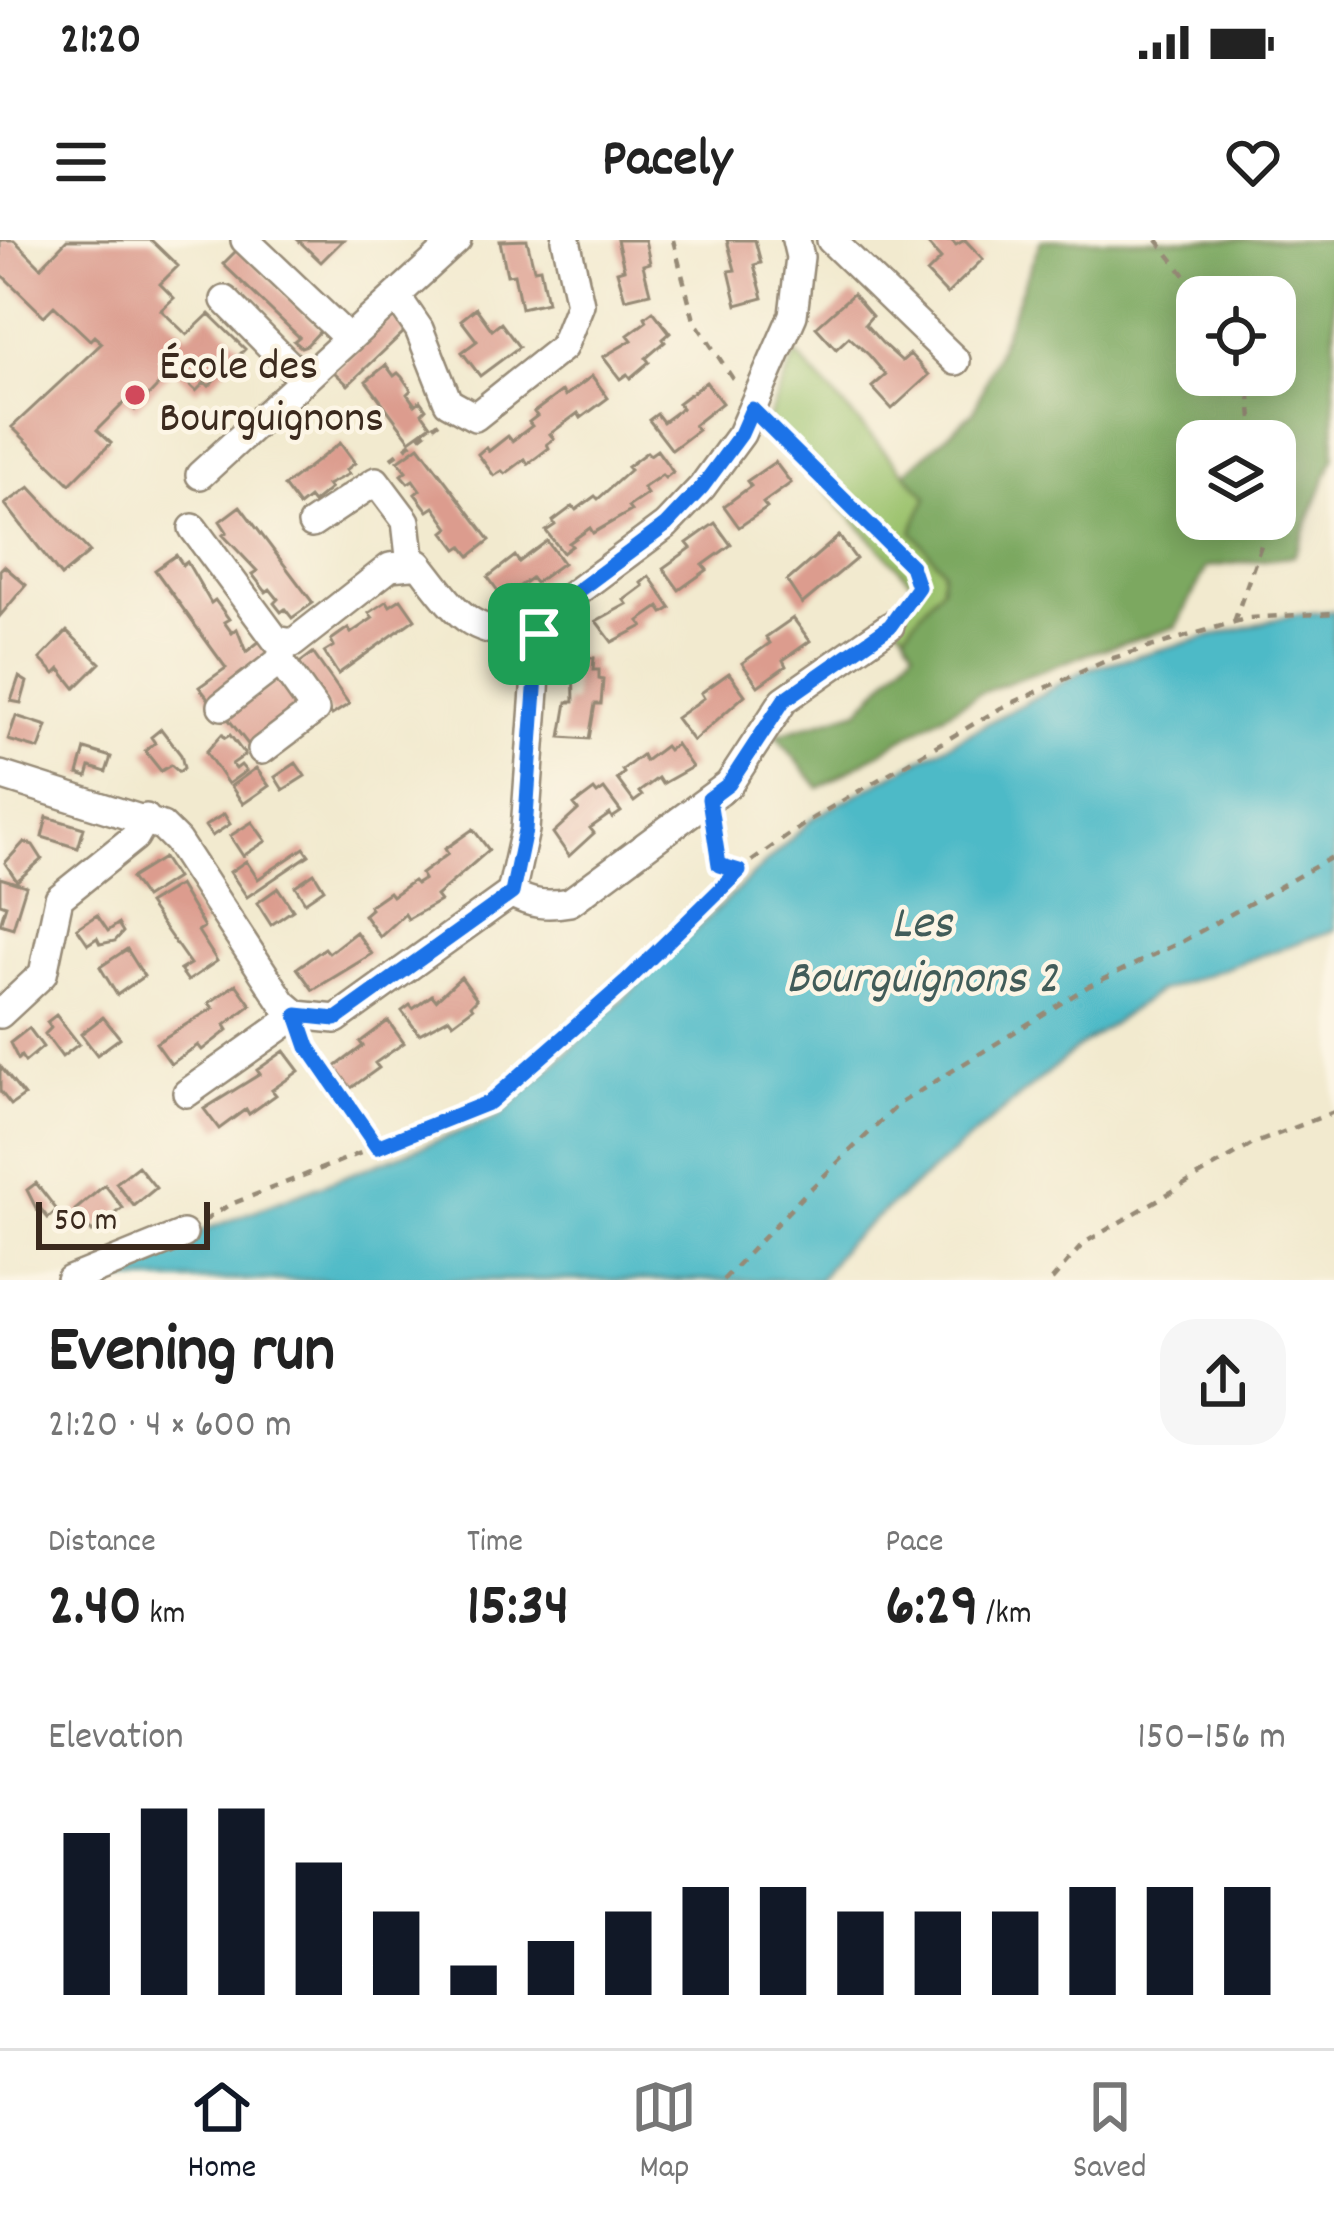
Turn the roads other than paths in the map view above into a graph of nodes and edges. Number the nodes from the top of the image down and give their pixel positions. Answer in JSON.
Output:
{"nodes":[{"id":1,"x":245,"y":240,"type":"edge"},
{"id":2,"x":457,"y":240,"type":"edge"},
{"id":3,"x":566,"y":240,"type":"edge"},
{"id":4,"x":796,"y":240,"type":"edge"},
{"id":5,"x":831,"y":240,"type":"edge"},
{"id":6,"x":397,"y":297,"type":"junction"},
{"id":7,"x":225,"y":300,"type":"dead end"},
{"id":8,"x":350,"y":339,"type":"junction"},
{"id":9,"x":956,"y":361,"type":"dead end"},
{"id":10,"x":304,"y":380,"type":"junction"},
{"id":11,"x":200,"y":475,"type":"dead end"},
{"id":12,"x":312,"y":524,"type":"dead end"},
{"id":13,"x":193,"y":528,"type":"dead end"},
{"id":14,"x":411,"y":565,"type":"junction"},
{"id":15,"x":890,"y":626,"type":"road end"},
{"id":16,"x":539,"y":634,"type":"junction"},
{"id":17,"x":283,"y":651,"type":"junction"},
{"id":18,"x":222,"y":706,"type":"dead end"},
{"id":19,"x":262,"y":750,"type":"dead end"},
{"id":20,"x":0,"y":775,"type":"edge"},
{"id":21,"x":146,"y":818,"type":"junction"},
{"id":22,"x":512,"y":893,"type":"junction"},
{"id":23,"x":0,"y":1014,"type":"edge"},
{"id":24,"x":297,"y":1015,"type":"junction"},
{"id":25,"x":187,"y":1093,"type":"dead end"},
{"id":26,"x":183,"y":1234,"type":"road end"},
{"id":27,"x":70,"y":1280,"type":"edge"}],
"edges":[{"from":1,"to":8,"type":"street"},
{"from":2,"to":6,"type":"street"},
{"from":3,"to":6,"type":"street"},
{"from":4,"to":16,"type":"street"},
{"from":5,"to":9,"type":"street"},
{"from":6,"to":8,"type":"street"},
{"from":7,"to":10,"type":"street"},
{"from":8,"to":10,"type":"street"},
{"from":10,"to":11,"type":"street"},
{"from":12,"to":14,"type":"street"},
{"from":13,"to":17,"type":"street"},
{"from":14,"to":16,"type":"street"},
{"from":14,"to":17,"type":"street"},
{"from":15,"to":22,"type":"street"},
{"from":16,"to":22,"type":"street"},
{"from":17,"to":18,"type":"street"},
{"from":17,"to":19,"type":"street"},
{"from":20,"to":21,"type":"street"},
{"from":21,"to":23,"type":"street"},
{"from":21,"to":24,"type":"street"},
{"from":22,"to":24,"type":"street"},
{"from":24,"to":25,"type":"street"},
{"from":26,"to":27,"type":"street"}]}
